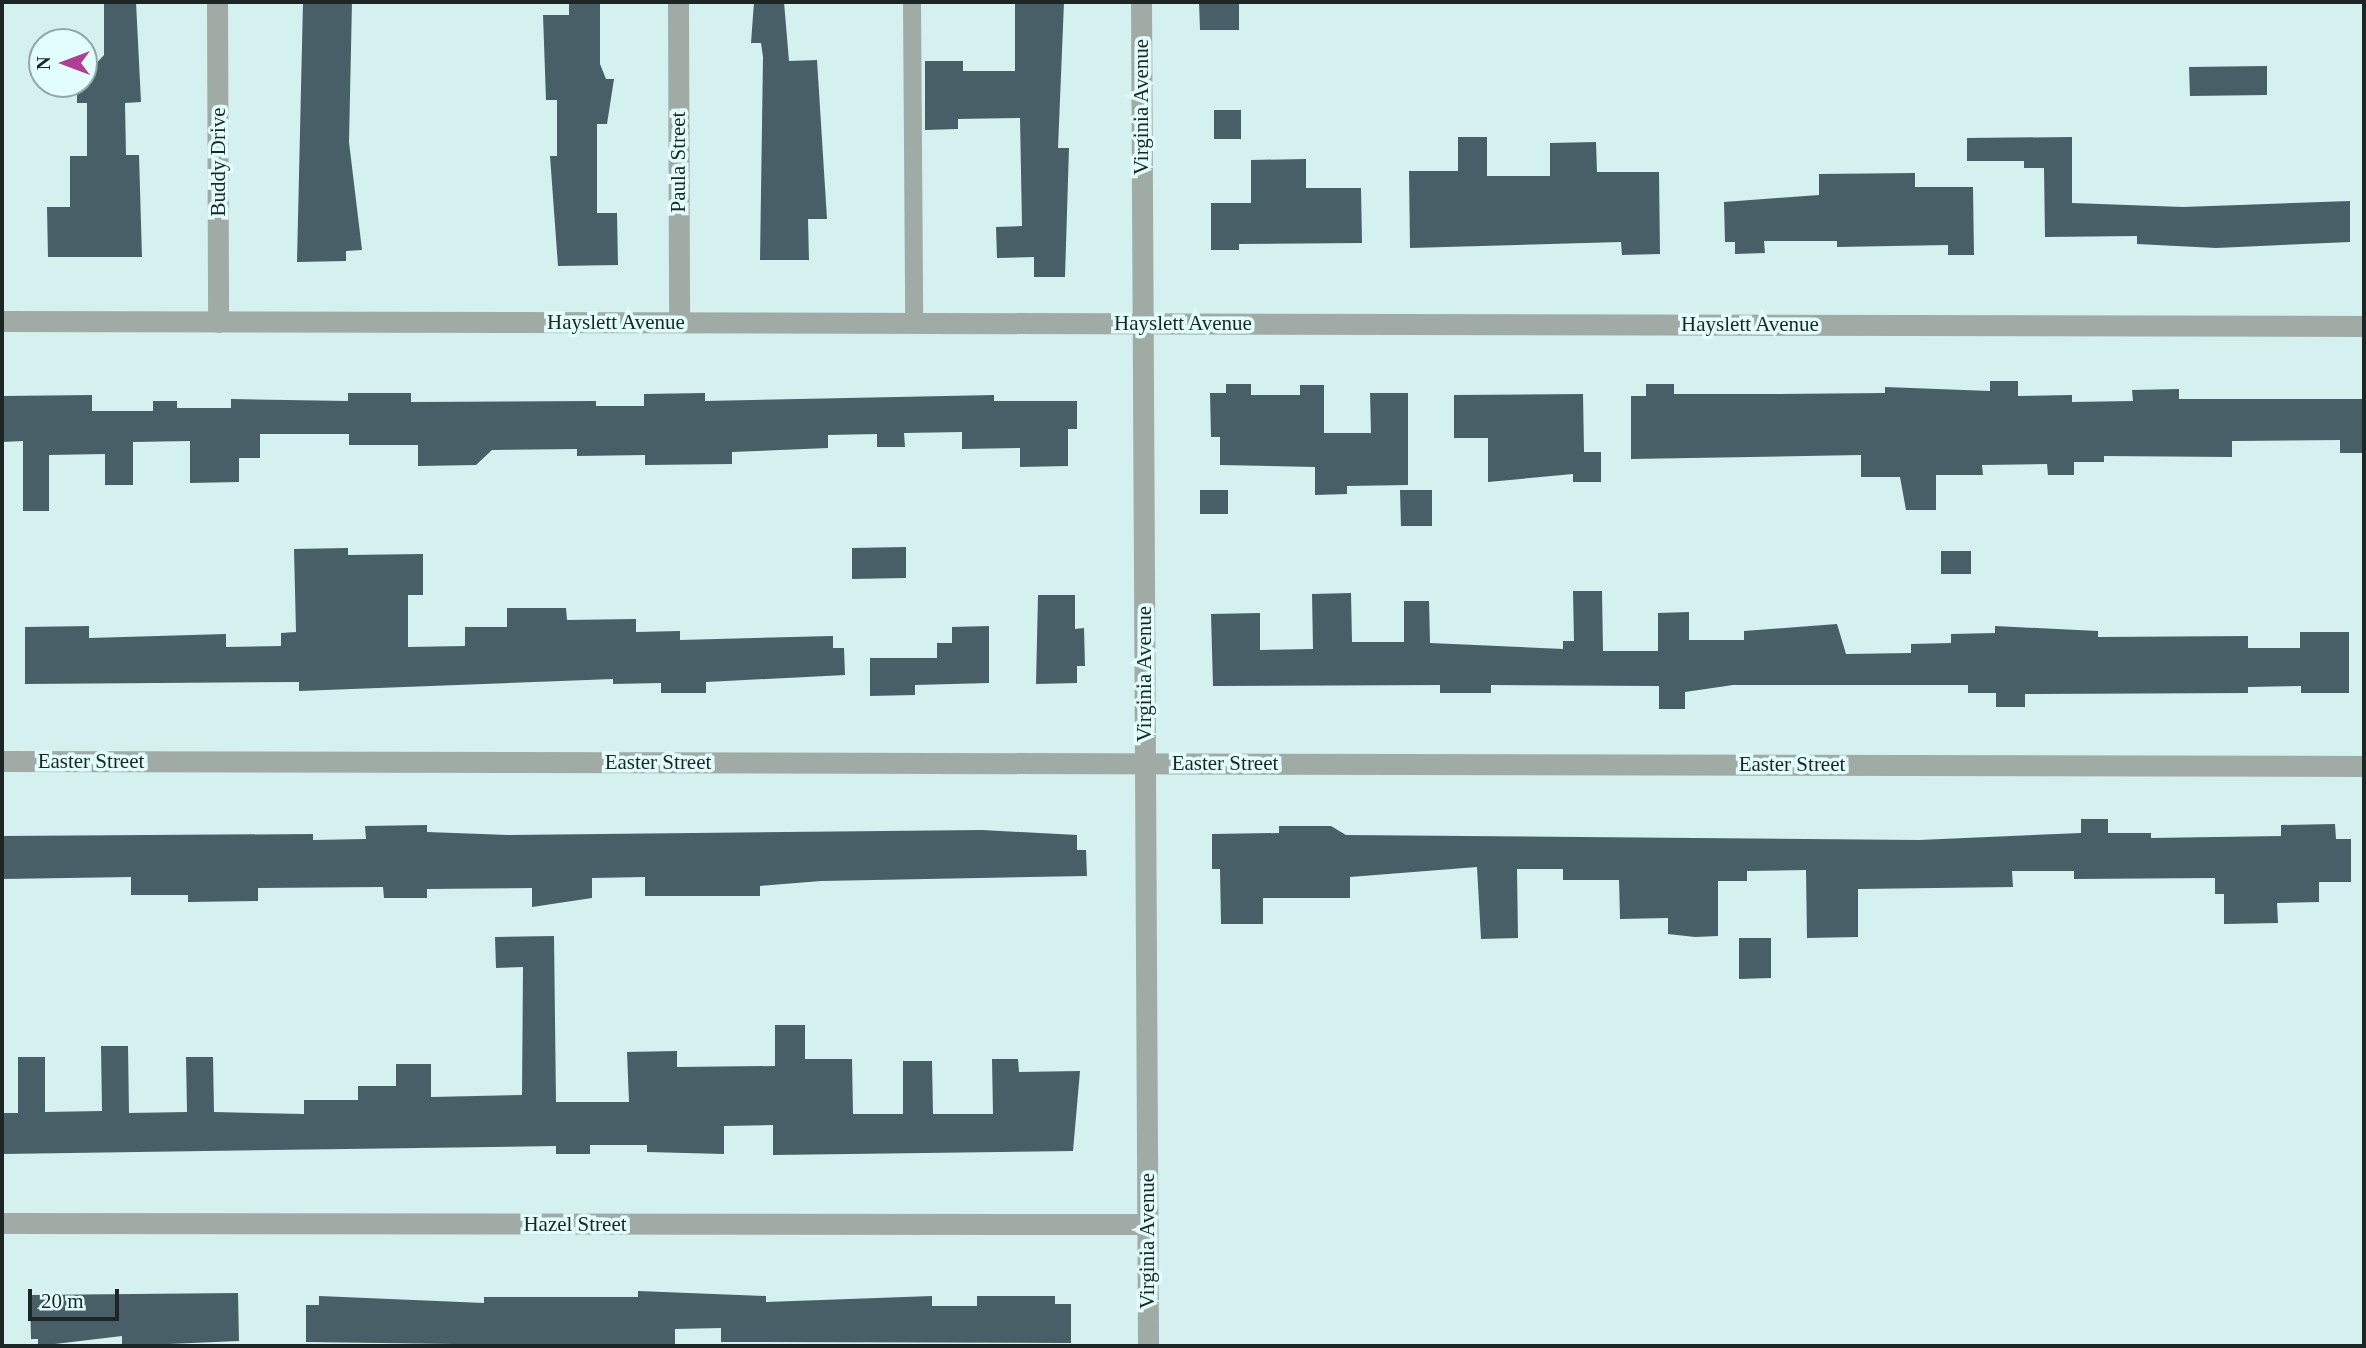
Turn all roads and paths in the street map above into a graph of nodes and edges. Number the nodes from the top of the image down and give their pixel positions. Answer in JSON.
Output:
{"nodes":[{"id":1,"x":217,"y":2,"type":"edge"},
{"id":2,"x":678,"y":2,"type":"edge"},
{"id":3,"x":912,"y":2,"type":"edge"},
{"id":4,"x":1140,"y":2,"type":"edge"},
{"id":5,"x":2,"y":321,"type":"edge"},
{"id":6,"x":218,"y":321,"type":"junction"},
{"id":7,"x":679,"y":322,"type":"junction"},
{"id":8,"x":914,"y":322,"type":"junction"},
{"id":9,"x":1142,"y":322,"type":"junction"},
{"id":10,"x":2364,"y":326,"type":"edge"},
{"id":11,"x":2,"y":761,"type":"edge"},
{"id":12,"x":1145,"y":762,"type":"junction"},
{"id":13,"x":2364,"y":766,"type":"edge"},
{"id":14,"x":2,"y":1223,"type":"edge"},
{"id":15,"x":1147,"y":1224,"type":"junction"},
{"id":16,"x":1148,"y":1346,"type":"edge"}],
"edges":[{"from":1,"to":6,"type":"street","name":"Buddy Drive"},
{"from":2,"to":7,"type":"street","name":"Paula Street"},
{"from":3,"to":8,"type":"lane"},
{"from":4,"to":9,"type":"street","name":"Virginia Avenue"},
{"from":5,"to":6,"type":"street","name":"Hayslett Avenue"},
{"from":6,"to":7,"type":"street","name":"Hayslett Avenue"},
{"from":7,"to":8,"type":"street","name":"Hayslett Avenue"},
{"from":8,"to":9,"type":"street","name":"Hayslett Avenue"},
{"from":9,"to":10,"type":"street","name":"Hayslett Avenue"},
{"from":9,"to":12,"type":"street","name":"Virginia Avenue"},
{"from":11,"to":12,"type":"street","name":"Easter Street"},
{"from":12,"to":13,"type":"street","name":"Easter Street"},
{"from":12,"to":15,"type":"street","name":"Virginia Avenue"},
{"from":14,"to":15,"type":"street","name":"Hazel Street"},
{"from":15,"to":16,"type":"street","name":"Virginia Avenue"}]}
